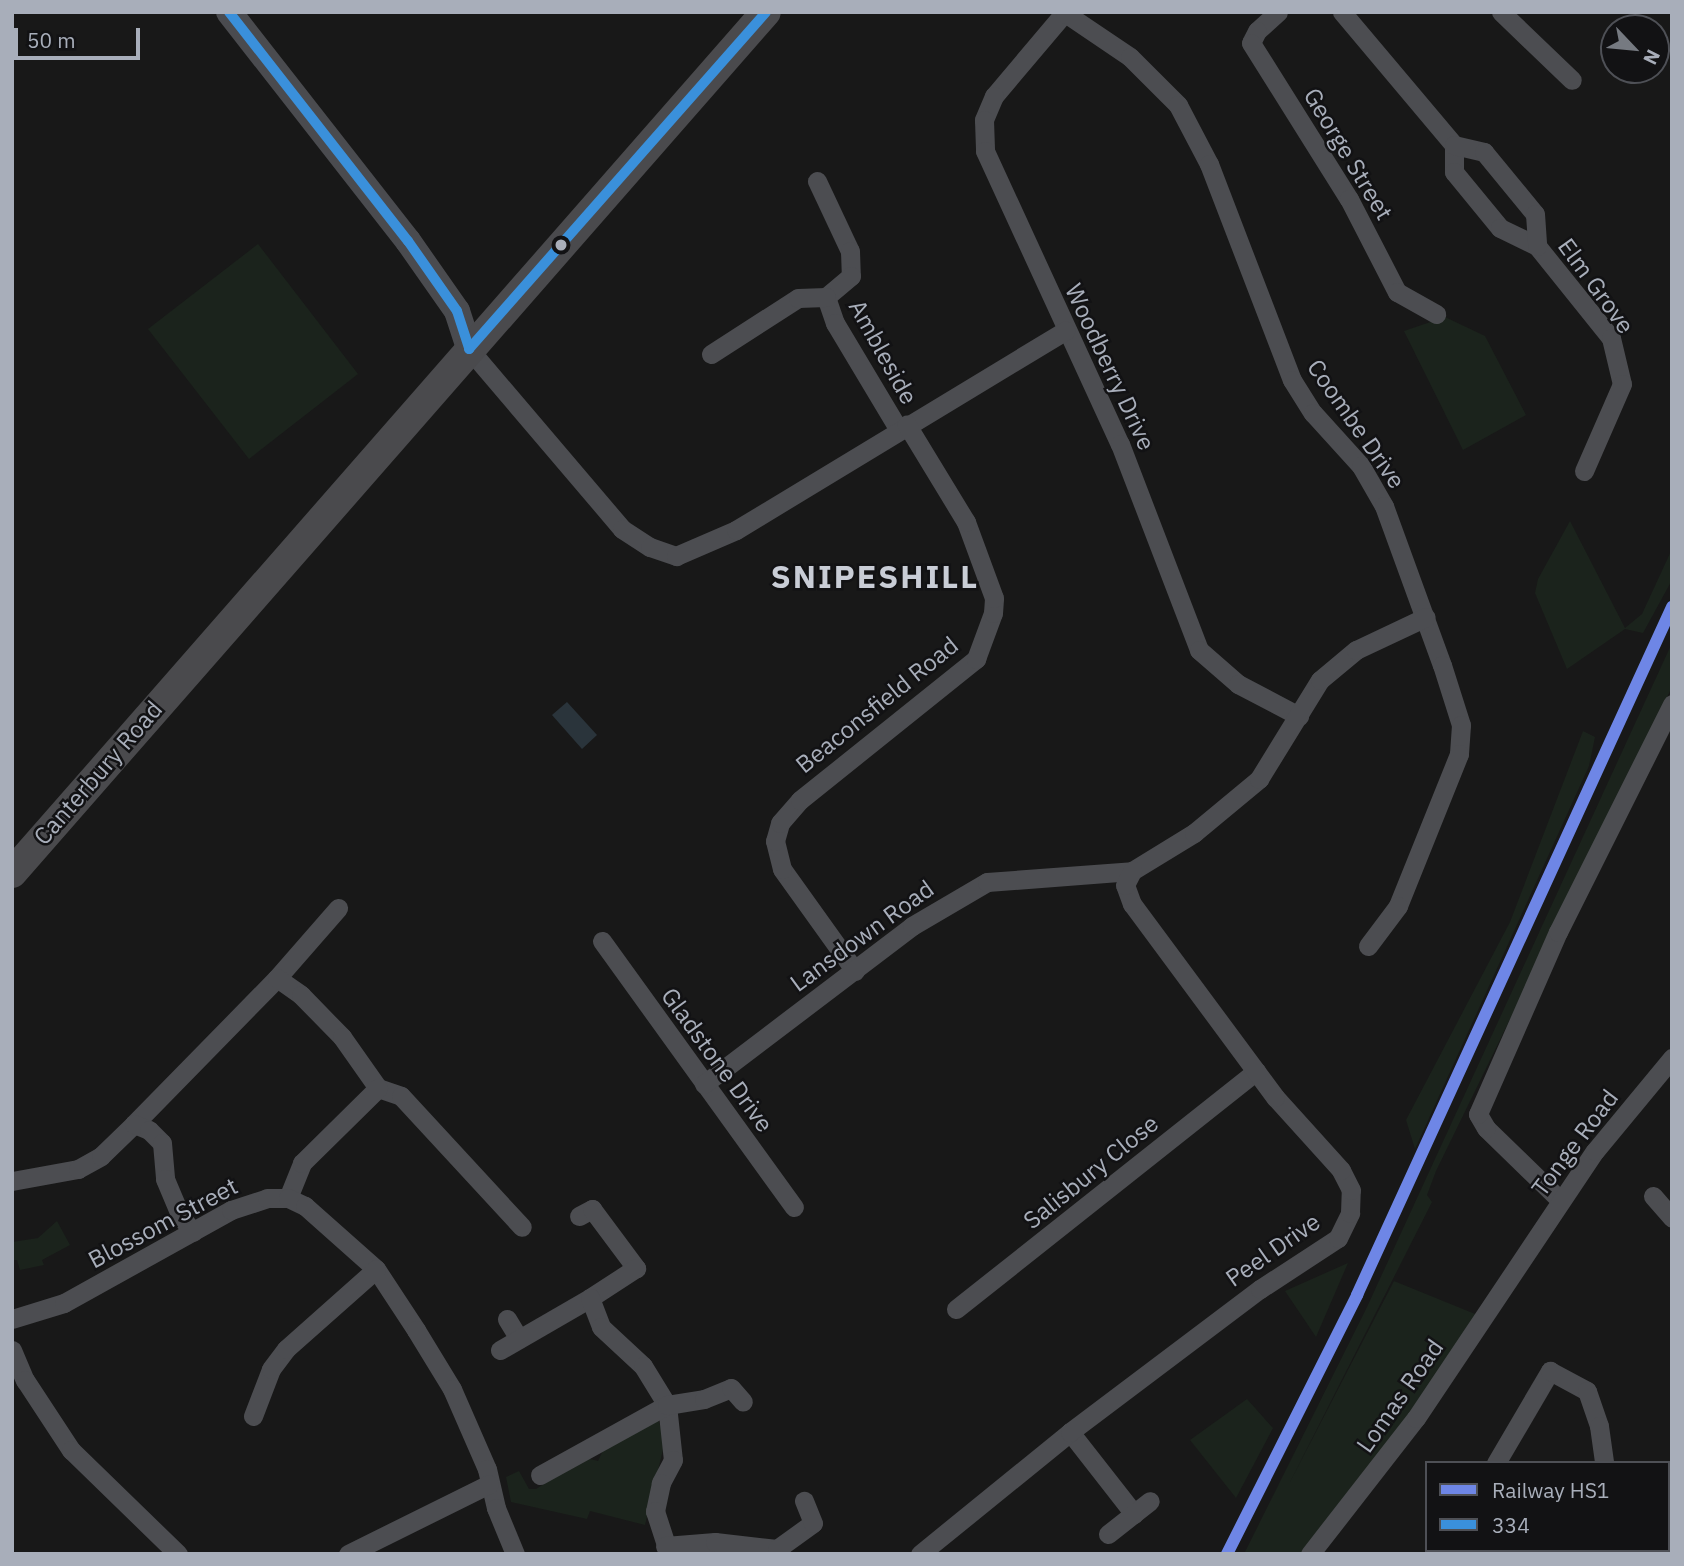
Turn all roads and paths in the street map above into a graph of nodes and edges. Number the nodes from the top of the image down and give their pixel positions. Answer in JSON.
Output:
{"nodes":[{"id":1,"x":229,"y":12,"type":"edge"},
{"id":2,"x":766,"y":12,"type":"edge"},
{"id":3,"x":1065,"y":12,"type":"edge"},
{"id":4,"x":1278,"y":12,"type":"edge"},
{"id":5,"x":1342,"y":12,"type":"edge"},
{"id":6,"x":1501,"y":12,"type":"edge"},
{"id":7,"x":1572,"y":80,"type":"dead end"},
{"id":8,"x":1454,"y":145,"type":"junction"},
{"id":9,"x":817,"y":181,"type":"dead end"},
{"id":10,"x":1537,"y":246,"type":"junction"},
{"id":11,"x":826,"y":297,"type":"junction"},
{"id":12,"x":1436,"y":314,"type":"dead end"},
{"id":13,"x":1065,"y":331,"type":"junction"},
{"id":14,"x":469,"y":349,"type":"junction"},
{"id":15,"x":711,"y":354,"type":"dead end"},
{"id":16,"x":903,"y":427,"type":"junction"},
{"id":17,"x":1584,"y":471,"type":"dead end"},
{"id":18,"x":1426,"y":617,"type":"junction"},
{"id":19,"x":1672,"y":704,"type":"edge"},
{"id":20,"x":1299,"y":716,"type":"junction"},
{"id":21,"x":1132,"y":872,"type":"junction"},
{"id":22,"x":12,"y":873,"type":"edge"},
{"id":23,"x":338,"y":908,"type":"dead end"},
{"id":24,"x":602,"y":941,"type":"dead end"},
{"id":25,"x":1368,"y":946,"type":"dead end"},
{"id":26,"x":855,"y":971,"type":"junction"},
{"id":27,"x":277,"y":978,"type":"junction"},
{"id":28,"x":1672,"y":1058,"type":"edge"},
{"id":29,"x":1256,"y":1071,"type":"junction"},
{"id":30,"x":704,"y":1084,"type":"junction"},
{"id":31,"x":378,"y":1088,"type":"junction"},
{"id":32,"x":134,"y":1124,"type":"junction"},
{"id":33,"x":12,"y":1181,"type":"edge"},
{"id":34,"x":1653,"y":1196,"type":"dead end"},
{"id":35,"x":288,"y":1198,"type":"junction"},
{"id":36,"x":1560,"y":1200,"type":"junction"},
{"id":37,"x":794,"y":1207,"type":"dead end"},
{"id":38,"x":579,"y":1216,"type":"dead end"},
{"id":39,"x":1672,"y":1218,"type":"edge"},
{"id":40,"x":522,"y":1227,"type":"dead end"},
{"id":41,"x":193,"y":1232,"type":"junction"},
{"id":42,"x":1523,"y":1262,"type":"joint"},
{"id":43,"x":376,"y":1269,"type":"junction"},
{"id":44,"x":590,"y":1298,"type":"junction"},
{"id":45,"x":956,"y":1310,"type":"dead end"},
{"id":46,"x":12,"y":1319,"type":"edge"},
{"id":47,"x":507,"y":1319,"type":"dead end"},
{"id":48,"x":519,"y":1339,"type":"junction"},
{"id":49,"x":12,"y":1350,"type":"edge"},
{"id":50,"x":500,"y":1350,"type":"dead end"},
{"id":51,"x":743,"y":1402,"type":"dead end"},
{"id":52,"x":667,"y":1405,"type":"junction"},
{"id":53,"x":253,"y":1416,"type":"dead end"},
{"id":54,"x":1070,"y":1432,"type":"junction"},
{"id":55,"x":1497,"y":1461,"type":"edge"},
{"id":56,"x":1604,"y":1461,"type":"edge"},
{"id":57,"x":540,"y":1475,"type":"dead end"},
{"id":58,"x":489,"y":1484,"type":"junction"},
{"id":59,"x":804,"y":1501,"type":"dead end"},
{"id":60,"x":1150,"y":1501,"type":"dead end"},
{"id":61,"x":1134,"y":1514,"type":"junction"},
{"id":62,"x":1108,"y":1534,"type":"dead end"},
{"id":63,"x":667,"y":1550,"type":"edge"},
{"id":64,"x":355,"y":1552,"type":"edge"},
{"id":65,"x":178,"y":1554,"type":"edge"},
{"id":66,"x":515,"y":1554,"type":"edge"},
{"id":67,"x":920,"y":1554,"type":"edge"},
{"id":68,"x":1310,"y":1554,"type":"edge"}],
"edges":[{"from":1,"to":14,"type":"street"},
{"from":2,"to":14,"type":"main road"},
{"from":3,"to":13,"type":"street","name":"Woodberry Drive"},
{"from":3,"to":18,"type":"street","name":"Coombe Drive"},
{"from":4,"to":12,"type":"street","name":"George Street"},
{"from":5,"to":8,"type":"street"},
{"from":6,"to":7,"type":"street"},
{"from":8,"to":10,"type":"street","name":"Elm Grove"},
{"from":8,"to":10,"type":"street","name":"Elm Grove"},
{"from":9,"to":11,"type":"street","name":"Ambleside"},
{"from":10,"to":17,"type":"street","name":"Elm Grove"},
{"from":11,"to":15,"type":"street","name":"Ambleside"},
{"from":11,"to":16,"type":"street","name":"Ambleside"},
{"from":13,"to":16,"type":"street"},
{"from":13,"to":20,"type":"street","name":"Woodberry Drive"},
{"from":14,"to":16,"type":"street"},
{"from":14,"to":22,"type":"main road","name":"Canterbury Road"},
{"from":16,"to":26,"type":"street","name":"Beaconsfield Road"},
{"from":18,"to":20,"type":"street","name":"Lansdown Road"},
{"from":18,"to":25,"type":"street","name":"Coombe Drive"},
{"from":19,"to":36,"type":"street"},
{"from":20,"to":21,"type":"street","name":"Lansdown Road"},
{"from":21,"to":26,"type":"street","name":"Lansdown Road"},
{"from":21,"to":29,"type":"street","name":"Peel Drive"},
{"from":23,"to":27,"type":"street"},
{"from":24,"to":30,"type":"street","name":"Gladstone Drive"},
{"from":26,"to":30,"type":"street","name":"Lansdown Road"},
{"from":27,"to":31,"type":"street"},
{"from":27,"to":32,"type":"street"},
{"from":28,"to":36,"type":"street","name":"Tonge Road"},
{"from":29,"to":45,"type":"street","name":"Salisbury Close"},
{"from":29,"to":54,"type":"street","name":"Peel Drive"},
{"from":30,"to":37,"type":"street","name":"Gladstone Drive"},
{"from":31,"to":35,"type":"street"},
{"from":31,"to":40,"type":"street"},
{"from":32,"to":33,"type":"street"},
{"from":32,"to":41,"type":"street"},
{"from":34,"to":39,"type":"street"},
{"from":35,"to":41,"type":"street","name":"Blossom Street"},
{"from":35,"to":43,"type":"street"},
{"from":36,"to":42,"type":"street","name":"Tonge Road"},
{"from":38,"to":44,"type":"street"},
{"from":41,"to":46,"type":"street","name":"Blossom Street"},
{"from":42,"to":68,"type":"street","name":"Lomas Road"},
{"from":43,"to":53,"type":"street"},
{"from":43,"to":58,"type":"street"},
{"from":44,"to":48,"type":"street"},
{"from":44,"to":52,"type":"street"},
{"from":47,"to":48,"type":"street"},
{"from":48,"to":50,"type":"street"},
{"from":49,"to":65,"type":"street"},
{"from":51,"to":52,"type":"street"},
{"from":52,"to":57,"type":"street"},
{"from":52,"to":63,"type":"street"},
{"from":54,"to":61,"type":"street"},
{"from":54,"to":67,"type":"street","name":"Peel Drive"},
{"from":55,"to":56,"type":"street"},
{"from":58,"to":64,"type":"street"},
{"from":58,"to":66,"type":"street"},
{"from":59,"to":63,"type":"street"},
{"from":60,"to":61,"type":"street"},
{"from":61,"to":62,"type":"street"}]}
